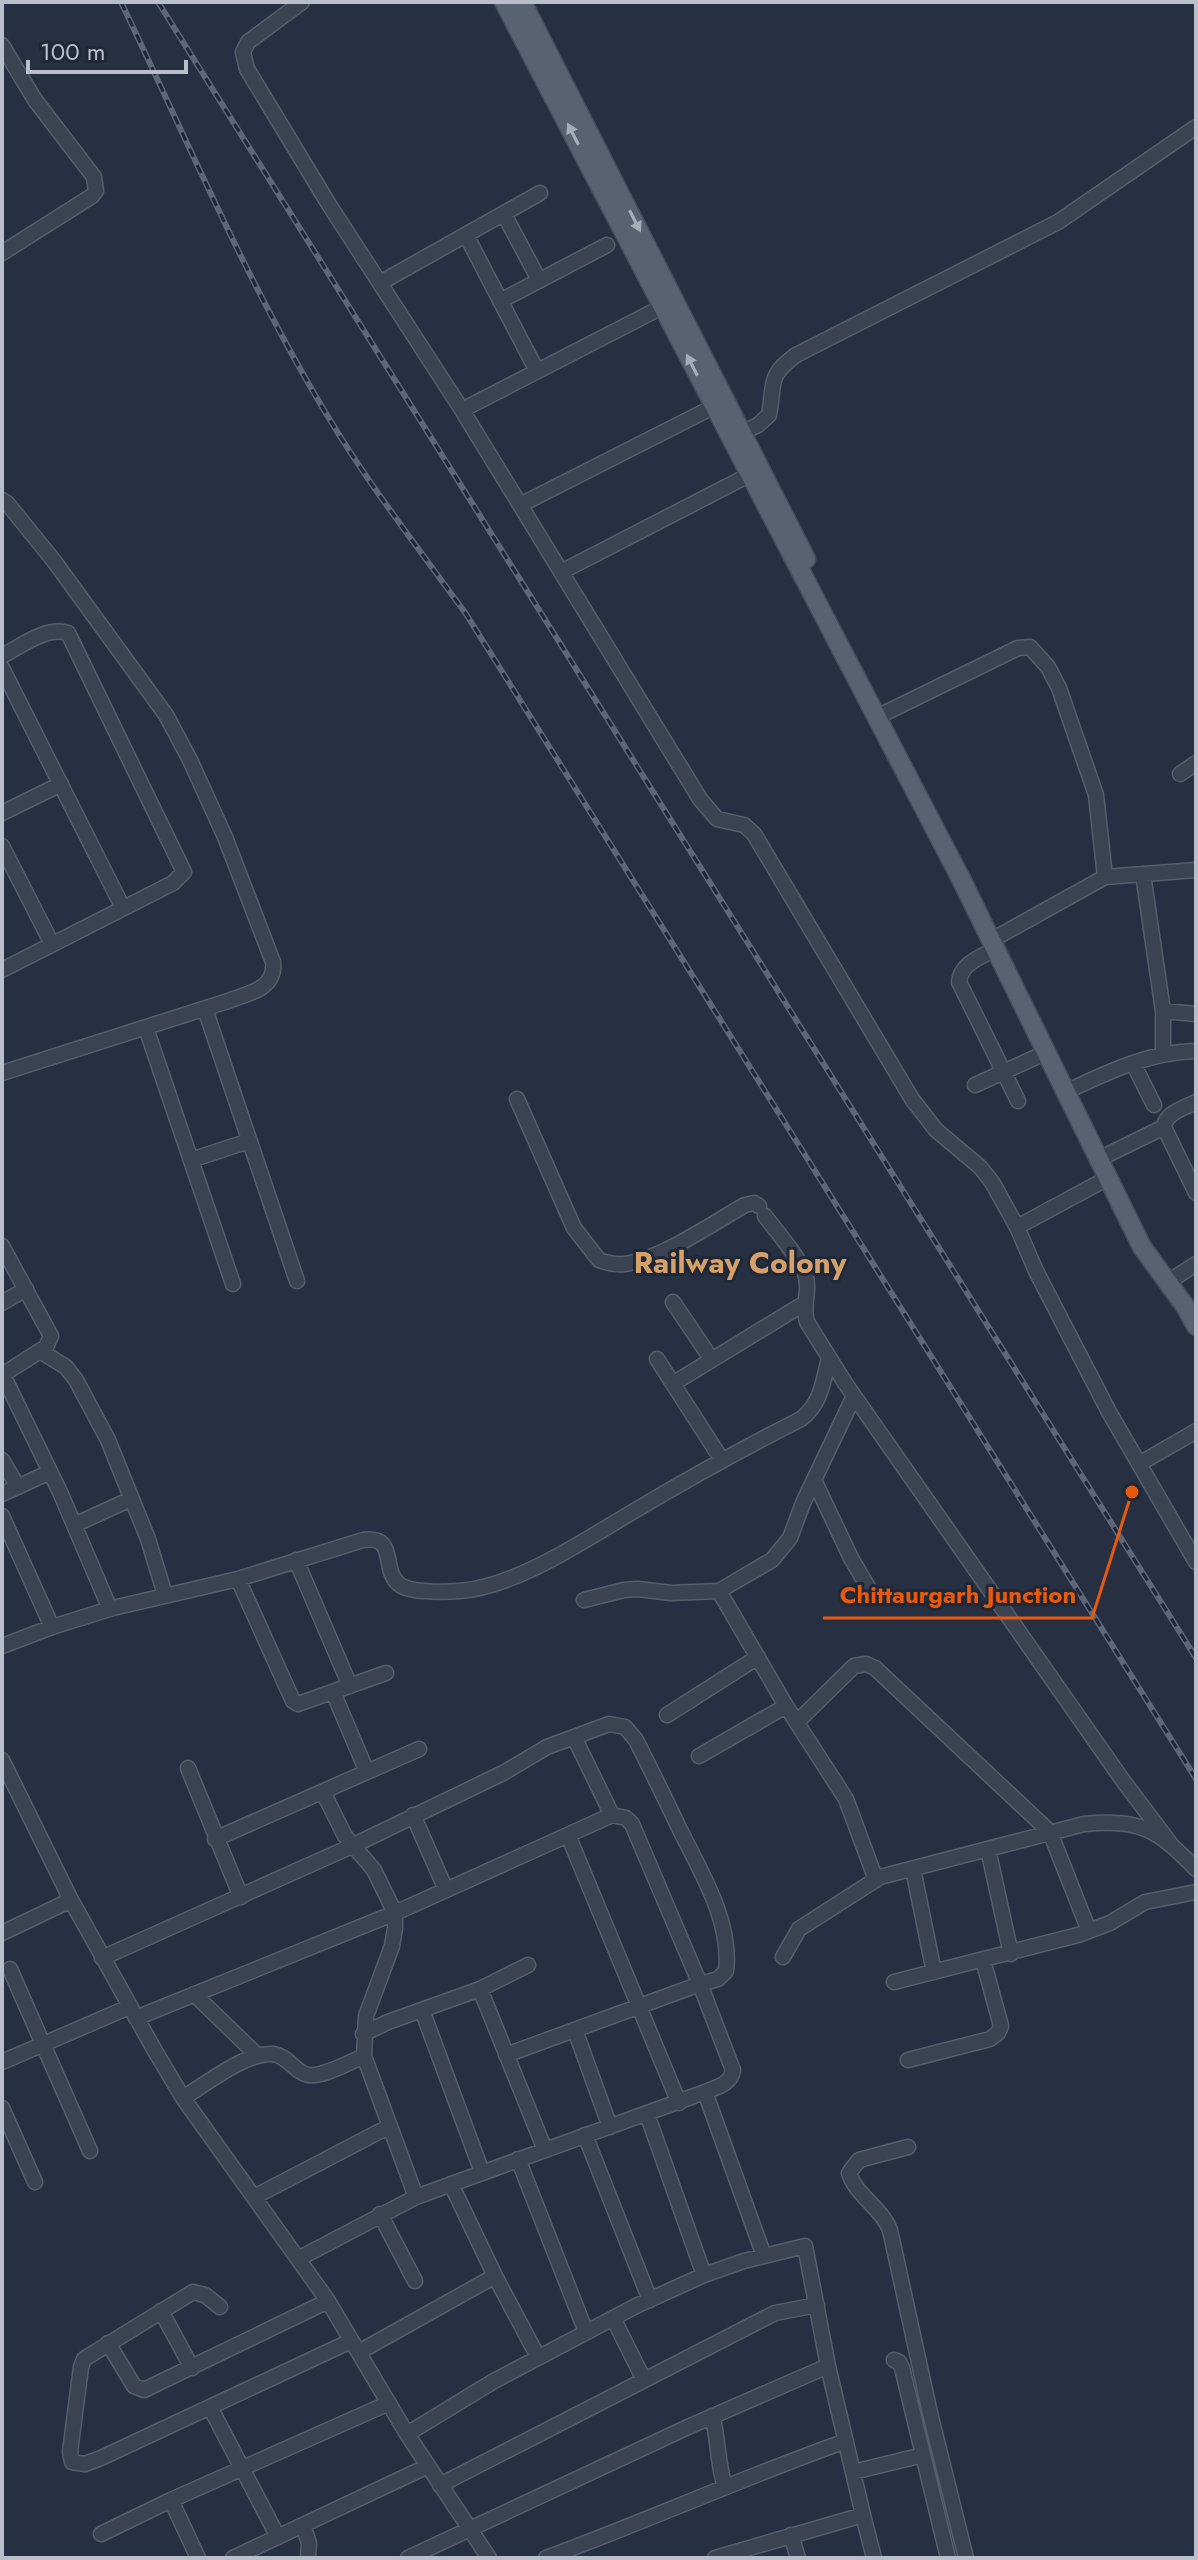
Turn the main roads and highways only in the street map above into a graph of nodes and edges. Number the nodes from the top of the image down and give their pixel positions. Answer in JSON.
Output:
{"nodes":[{"id":1,"x":504,"y":2,"type":"edge"},
{"id":2,"x":522,"y":2,"type":"edge"},
{"id":3,"x":737,"y":436,"type":"junction"},
{"id":4,"x":996,"y":943,"type":"junction"},
{"id":5,"x":1172,"y":1279,"type":"junction"},
{"id":6,"x":1196,"y":1305,"type":"edge"},
{"id":7,"x":1196,"y":1326,"type":"edge"}],
"edges":[{"from":3,"to":1,"type":"main road","one_way":true},
{"from":2,"to":3,"type":"main road","one_way":true},
{"from":3,"to":4,"type":"main road"},
{"from":3,"to":4,"type":"main road"},
{"from":4,"to":5,"type":"main road"},
{"from":4,"to":5,"type":"main road"},
{"from":5,"to":6,"type":"main road"},
{"from":5,"to":7,"type":"main road"}]}
